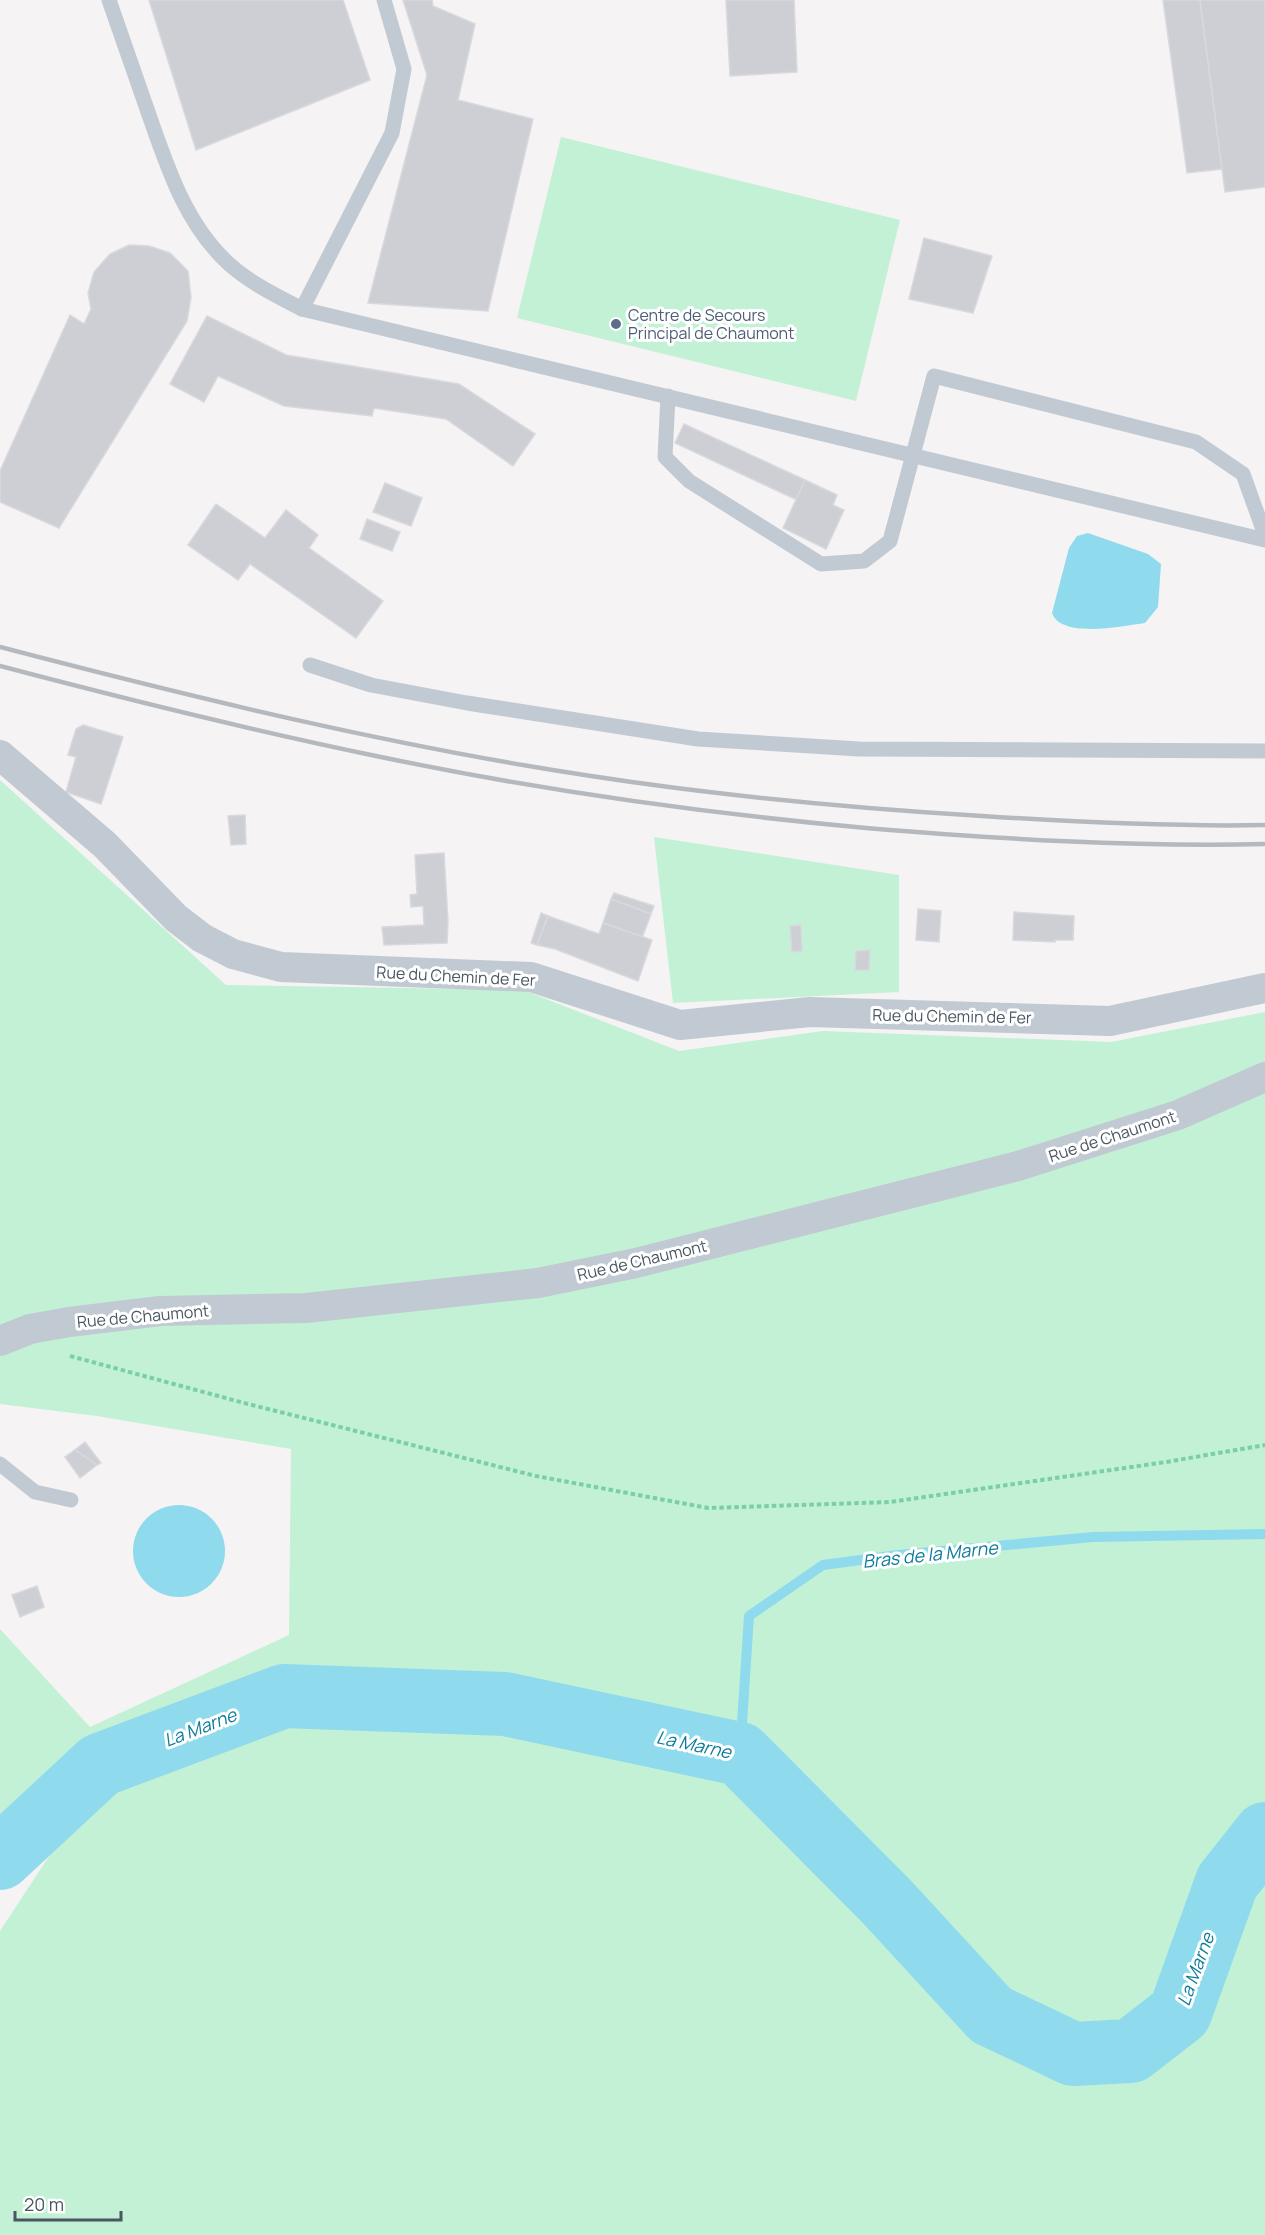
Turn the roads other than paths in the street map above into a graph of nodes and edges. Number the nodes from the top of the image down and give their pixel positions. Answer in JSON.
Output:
{"nodes":[{"id":1,"x":109,"y":0,"type":"edge"},
{"id":2,"x":384,"y":0,"type":"edge"},
{"id":3,"x":302,"y":309,"type":"junction"},
{"id":4,"x":668,"y":396,"type":"junction"},
{"id":5,"x":911,"y":455,"type":"junction"},
{"id":6,"x":1265,"y":538,"type":"edge"},
{"id":7,"x":310,"y":665,"type":"dead end"},
{"id":8,"x":1265,"y":752,"type":"edge"},
{"id":9,"x":0,"y":755,"type":"edge"},
{"id":10,"x":1265,"y":988,"type":"edge"},
{"id":11,"x":1265,"y":1077,"type":"edge"},
{"id":12,"x":0,"y":1341,"type":"edge"},
{"id":13,"x":0,"y":1464,"type":"edge"},
{"id":14,"x":72,"y":1500,"type":"dead end"}],
"edges":[{"from":1,"to":3,"type":"lane"},
{"from":2,"to":3,"type":"lane"},
{"from":3,"to":4,"type":"lane"},
{"from":4,"to":5,"type":"lane"},
{"from":4,"to":5,"type":"lane"},
{"from":5,"to":6,"type":"lane"},
{"from":5,"to":6,"type":"lane"},
{"from":7,"to":8,"type":"lane"},
{"from":9,"to":10,"type":"street","name":"Rue du Chemin de Fer"},
{"from":11,"to":12,"type":"street","name":"Rue de Chaumont"},
{"from":13,"to":14,"type":"lane"}]}
